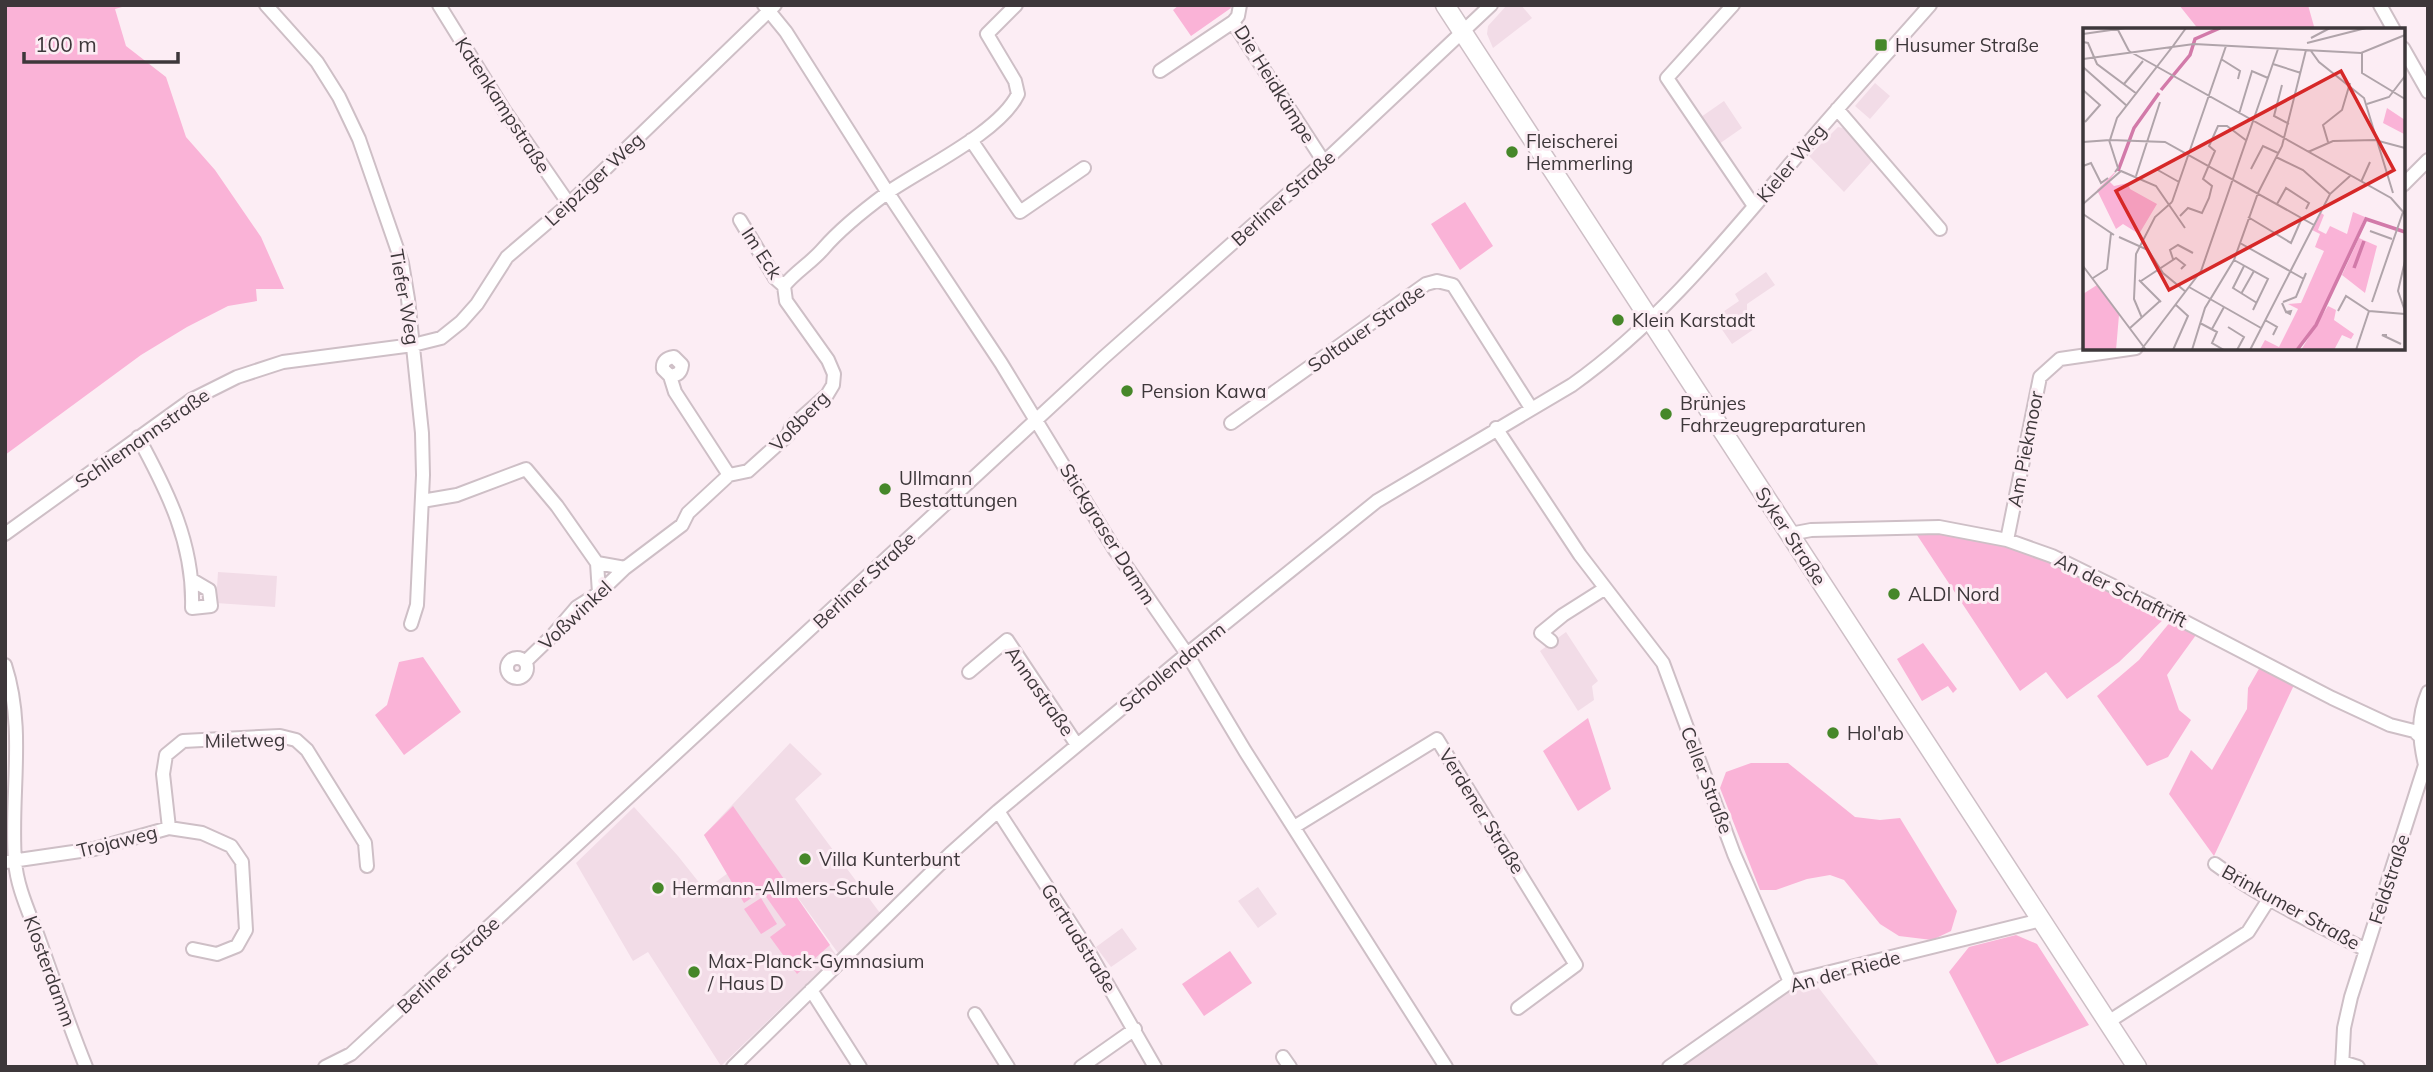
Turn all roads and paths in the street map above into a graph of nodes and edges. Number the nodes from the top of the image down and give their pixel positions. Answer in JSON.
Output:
{"nodes":[{"id":1,"x":266,"y":5,"type":"edge"},
{"id":2,"x":439,"y":5,"type":"edge"},
{"id":3,"x":1016,"y":5,"type":"edge"},
{"id":4,"x":1240,"y":5,"type":"edge"},
{"id":5,"x":1445,"y":5,"type":"edge"},
{"id":6,"x":1491,"y":5,"type":"edge"},
{"id":7,"x":1733,"y":5,"type":"edge"},
{"id":8,"x":1930,"y":5,"type":"edge"},
{"id":9,"x":2380,"y":5,"type":"edge"},
{"id":10,"x":769,"y":7,"type":"edge"},
{"id":11,"x":1233,"y":22,"type":"junction"},
{"id":12,"x":2392,"y":28,"type":"edge"},
{"id":13,"x":1462,"y":33,"type":"junction"},
{"id":14,"x":2405,"y":52,"type":"edge"},
{"id":15,"x":1160,"y":71,"type":"dead end"},
{"id":16,"x":2428,"y":92,"type":"edge"},
{"id":17,"x":1837,"y":109,"type":"junction"},
{"id":18,"x":971,"y":140,"type":"junction"},
{"id":19,"x":2428,"y":160,"type":"edge"},
{"id":20,"x":1324,"y":162,"type":"junction"},
{"id":21,"x":1084,"y":168,"type":"dead end"},
{"id":22,"x":2405,"y":183,"type":"edge"},
{"id":23,"x":888,"y":193,"type":"junction"},
{"id":24,"x":569,"y":204,"type":"junction"},
{"id":25,"x":1754,"y":206,"type":"junction"},
{"id":26,"x":740,"y":220,"type":"dead end"},
{"id":27,"x":1940,"y":229,"type":"dead end"},
{"id":28,"x":784,"y":286,"type":"junction"},
{"id":29,"x":1651,"y":319,"type":"junction"},
{"id":30,"x":414,"y":345,"type":"junction"},
{"id":31,"x":2122,"y":350,"type":"edge"},
{"id":32,"x":670,"y":376,"type":"dead end"},
{"id":33,"x":1531,"y":408,"type":"junction"},
{"id":34,"x":1037,"y":419,"type":"junction"},
{"id":35,"x":1231,"y":424,"type":"dead end"},
{"id":36,"x":1496,"y":428,"type":"junction"},
{"id":37,"x":138,"y":438,"type":"junction"},
{"id":38,"x":729,"y":475,"type":"junction"},
{"id":39,"x":422,"y":501,"type":"junction"},
{"id":40,"x":5,"y":534,"type":"edge"},
{"id":41,"x":1790,"y":534,"type":"junction"},
{"id":42,"x":2007,"y":540,"type":"junction"},
{"id":43,"x":597,"y":563,"type":"junction"},
{"id":44,"x":625,"y":568,"type":"junction"},
{"id":45,"x":192,"y":580,"type":"dead end"},
{"id":46,"x":1604,"y":589,"type":"junction"},
{"id":47,"x":599,"y":593,"type":"junction"},
{"id":48,"x":411,"y":624,"type":"dead end"},
{"id":49,"x":1551,"y":641,"type":"dead end"},
{"id":50,"x":1187,"y":654,"type":"junction"},
{"id":51,"x":525,"y":662,"type":"dead end"},
{"id":52,"x":5,"y":665,"type":"edge"},
{"id":53,"x":969,"y":672,"type":"dead end"},
{"id":54,"x":2428,"y":692,"type":"edge"},
{"id":55,"x":2423,"y":740,"type":"edge"},
{"id":56,"x":1077,"y":745,"type":"junction"},
{"id":57,"x":998,"y":811,"type":"junction"},
{"id":58,"x":1294,"y":827,"type":"junction"},
{"id":59,"x":169,"y":828,"type":"junction"},
{"id":60,"x":10,"y":862,"type":"edge"},
{"id":61,"x":2215,"y":864,"type":"dead end"},
{"id":62,"x":367,"y":866,"type":"dead end"},
{"id":63,"x":2269,"y":899,"type":"junction"},
{"id":64,"x":2041,"y":920,"type":"junction"},
{"id":65,"x":193,"y":949,"type":"dead end"},
{"id":66,"x":2366,"y":950,"type":"junction"},
{"id":67,"x":1790,"y":982,"type":"junction"},
{"id":68,"x":811,"y":990,"type":"junction"},
{"id":69,"x":1518,"y":1008,"type":"dead end"},
{"id":70,"x":975,"y":1014,"type":"dead end"},
{"id":71,"x":2108,"y":1022,"type":"junction"},
{"id":72,"x":1135,"y":1029,"type":"junction"},
{"id":73,"x":2342,"y":1065,"type":"edge"},
{"id":74,"x":1445,"y":1066,"type":"edge"},
{"id":75,"x":86,"y":1067,"type":"edge"},
{"id":76,"x":325,"y":1067,"type":"edge"},
{"id":77,"x":733,"y":1067,"type":"edge"},
{"id":78,"x":860,"y":1067,"type":"edge"},
{"id":79,"x":1008,"y":1067,"type":"edge"},
{"id":80,"x":1081,"y":1067,"type":"edge"},
{"id":81,"x":1155,"y":1067,"type":"edge"},
{"id":82,"x":1669,"y":1067,"type":"edge"},
{"id":83,"x":2137,"y":1067,"type":"edge"},
{"id":84,"x":2358,"y":1067,"type":"edge"}],
"edges":[{"from":1,"to":30,"type":"street","name":"Tiefer Weg"},
{"from":2,"to":24,"type":"street","name":"Katenkampstraße"},
{"from":3,"to":18,"type":"street"},
{"from":4,"to":11,"type":"street","name":"Die Heidkämpe"},
{"from":5,"to":13,"type":"main road","name":"Syker Straße"},
{"from":6,"to":13,"type":"street","name":"Berliner Straße"},
{"from":7,"to":25,"type":"street"},
{"from":8,"to":17,"type":"street","name":"Kieler Weg"},
{"from":9,"to":12,"type":"street"},
{"from":10,"to":23,"type":"street","name":"Stickgraser Damm"},
{"from":10,"to":24,"type":"street","name":"Leipziger Weg"},
{"from":11,"to":15,"type":"street"},
{"from":11,"to":20,"type":"street","name":"Die Heidkämpe"},
{"from":13,"to":20,"type":"street","name":"Berliner Straße"},
{"from":13,"to":29,"type":"main road","name":"Syker Straße"},
{"from":14,"to":16,"type":"street"},
{"from":17,"to":25,"type":"street","name":"Kieler Weg"},
{"from":17,"to":27,"type":"street"},
{"from":18,"to":21,"type":"street"},
{"from":18,"to":23,"type":"street"},
{"from":19,"to":22,"type":"street"},
{"from":20,"to":34,"type":"street","name":"Berliner Straße"},
{"from":23,"to":28,"type":"street"},
{"from":23,"to":34,"type":"street","name":"Stickgraser Damm"},
{"from":24,"to":30,"type":"street","name":"Leipziger Weg"},
{"from":25,"to":29,"type":"street","name":"Kieler Weg"},
{"from":26,"to":28,"type":"street","name":"Im Eck"},
{"from":28,"to":38,"type":"street","name":"Voßberg"},
{"from":29,"to":33,"type":"street","name":"Schollendamm"},
{"from":29,"to":41,"type":"main road","name":"Syker Straße"},
{"from":30,"to":37,"type":"street","name":"Schliemannstraße"},
{"from":30,"to":39,"type":"street","name":"Tiefer Weg"},
{"from":31,"to":42,"type":"street","name":"Am Piekmoor"},
{"from":32,"to":38,"type":"street"},
{"from":33,"to":35,"type":"street","name":"Soltauer Straße"},
{"from":33,"to":36,"type":"street","name":"Schollendamm"},
{"from":34,"to":50,"type":"street","name":"Stickgraser Damm"},
{"from":34,"to":76,"type":"street","name":"Berliner Straße"},
{"from":36,"to":46,"type":"street","name":"Celler Straße"},
{"from":36,"to":50,"type":"street","name":"Schollendamm"},
{"from":37,"to":40,"type":"street","name":"Schliemannstraße"},
{"from":37,"to":45,"type":"street"},
{"from":38,"to":44,"type":"street","name":"Voßberg"},
{"from":39,"to":43,"type":"street"},
{"from":39,"to":48,"type":"street","name":"Tiefer Weg"},
{"from":41,"to":42,"type":"street","name":"An der Schaftrift"},
{"from":41,"to":64,"type":"main road","name":"Syker Straße"},
{"from":42,"to":55,"type":"street","name":"An der Schaftrift"},
{"from":43,"to":44,"type":"street"},
{"from":43,"to":47,"type":"street"},
{"from":44,"to":47,"type":"street","name":"Voßwinkel"},
{"from":46,"to":49,"type":"street"},
{"from":46,"to":67,"type":"street","name":"Celler Straße"},
{"from":47,"to":51,"type":"street","name":"Voßwinkel"},
{"from":50,"to":56,"type":"street","name":"Schollendamm"},
{"from":50,"to":58,"type":"street","name":"Stickgraser Damm"},
{"from":52,"to":60,"type":"street","name":"Klosterdamm"},
{"from":53,"to":56,"type":"street","name":"Annastraße"},
{"from":54,"to":55,"type":"street","name":"Feldstraße"},
{"from":55,"to":66,"type":"street","name":"Feldstraße"},
{"from":56,"to":57,"type":"street","name":"Schollendamm"},
{"from":57,"to":68,"type":"street","name":"Schollendamm"},
{"from":57,"to":72,"type":"street","name":"Gertrudstraße"},
{"from":58,"to":69,"type":"street","name":"Verdener Straße"},
{"from":58,"to":74,"type":"street","name":"Stickgraser Damm"},
{"from":59,"to":60,"type":"street","name":"Trojaweg"},
{"from":59,"to":62,"type":"street","name":"Miletweg"},
{"from":59,"to":65,"type":"street","name":"Trojaweg"},
{"from":60,"to":75,"type":"street","name":"Klosterdamm"},
{"from":61,"to":63,"type":"street","name":"Brinkumer Straße"},
{"from":63,"to":66,"type":"street","name":"Brinkumer Straße"},
{"from":63,"to":71,"type":"street"},
{"from":64,"to":67,"type":"street","name":"An der Riede"},
{"from":64,"to":71,"type":"main road","name":"Syker Straße"},
{"from":66,"to":73,"type":"street","name":"Feldstraße"},
{"from":67,"to":82,"type":"street","name":"An der Riede"},
{"from":68,"to":77,"type":"street","name":"Schollendamm"},
{"from":68,"to":78,"type":"street"},
{"from":70,"to":79,"type":"street"},
{"from":71,"to":83,"type":"main road","name":"Syker Straße"},
{"from":72,"to":80,"type":"street"},
{"from":72,"to":81,"type":"street","name":"Gertrudstraße"},
{"from":73,"to":84,"type":"street"}]}
